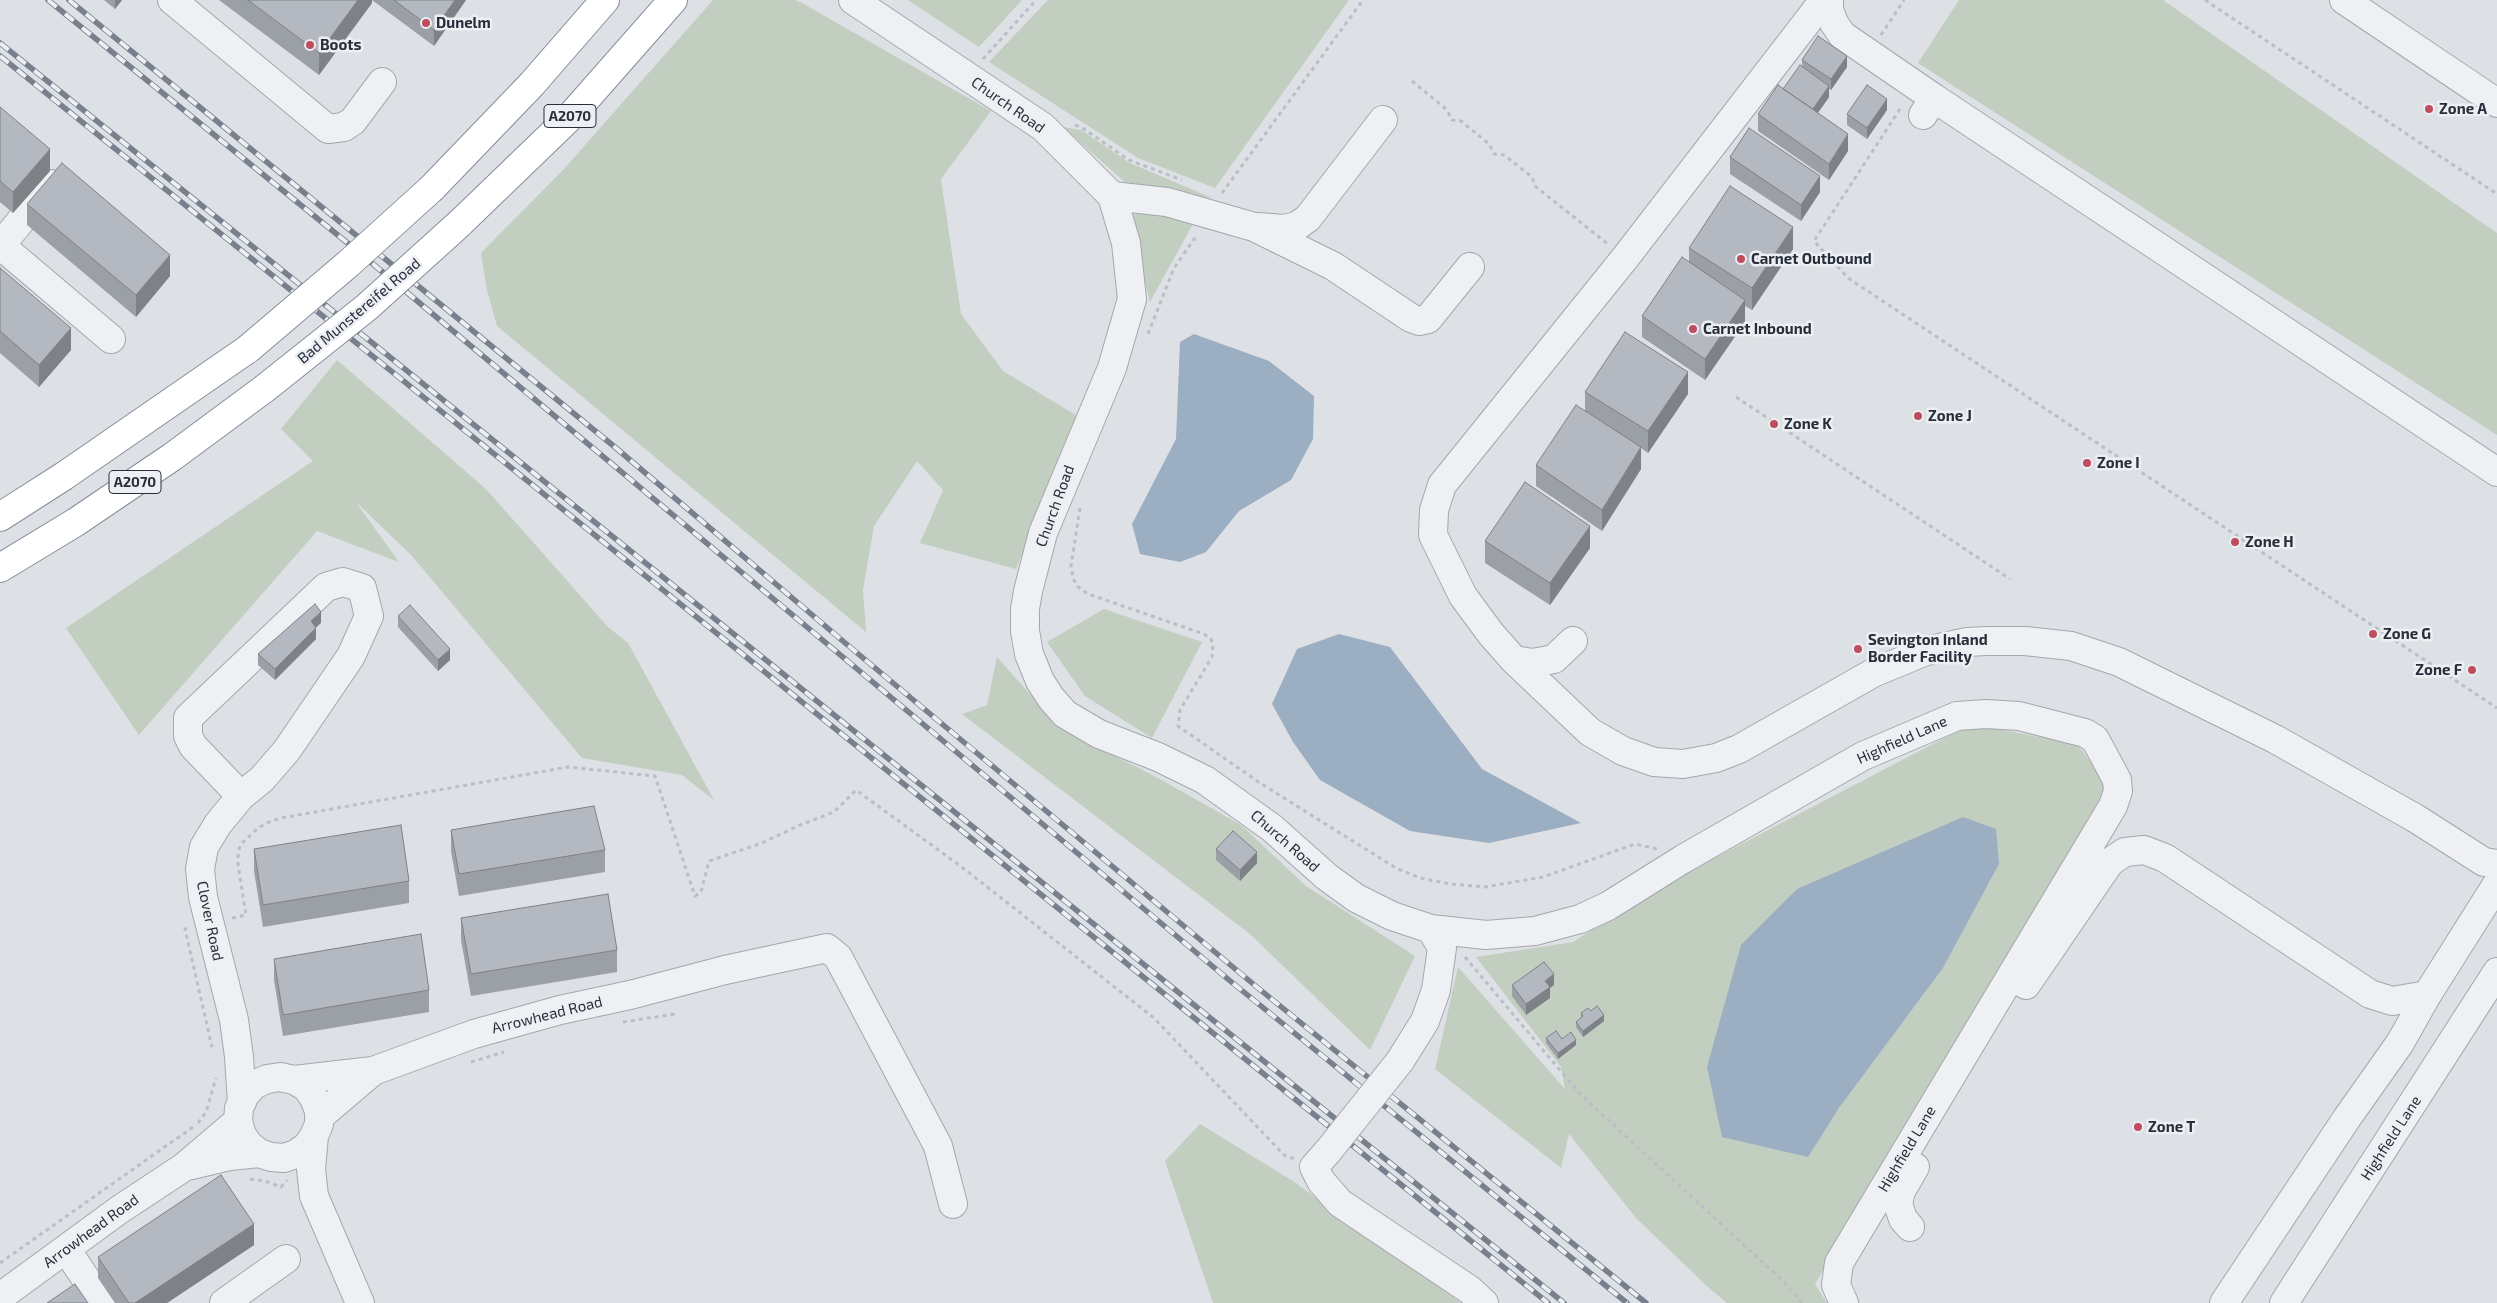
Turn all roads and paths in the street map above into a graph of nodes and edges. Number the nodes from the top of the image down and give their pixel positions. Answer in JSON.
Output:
{"nodes":[{"id":1,"x":172,"y":0,"type":"edge"},
{"id":2,"x":605,"y":0,"type":"edge"},
{"id":3,"x":673,"y":0,"type":"edge"},
{"id":4,"x":1036,"y":0,"type":"edge"},
{"id":5,"x":1363,"y":0,"type":"edge"},
{"id":6,"x":1824,"y":0,"type":"edge"},
{"id":7,"x":1829,"y":0,"type":"edge"},
{"id":8,"x":1904,"y":0,"type":"edge"},
{"id":9,"x":2206,"y":0,"type":"edge"},
{"id":10,"x":2344,"y":0,"type":"edge"},
{"id":11,"x":861,"y":3,"type":"edge"},
{"id":12,"x":1868,"y":53,"type":"junction"},
{"id":13,"x":967,"y":76,"type":"junction"},
{"id":14,"x":1412,"y":81,"type":"dead end"},
{"id":15,"x":382,"y":82,"type":"dead end"},
{"id":16,"x":2497,"y":103,"type":"edge"},
{"id":17,"x":1921,"y":105,"type":"junction"},
{"id":18,"x":1383,"y":120,"type":"dead end"},
{"id":19,"x":1043,"y":127,"type":"junction"},
{"id":20,"x":54,"y":181,"type":"edge"},
{"id":21,"x":1184,"y":181,"type":"dead end"},
{"id":22,"x":2497,"y":194,"type":"edge"},
{"id":23,"x":1112,"y":196,"type":"junction"},
{"id":24,"x":1211,"y":214,"type":"junction"},
{"id":25,"x":1254,"y":227,"type":"junction"},
{"id":26,"x":0,"y":245,"type":"edge"},
{"id":27,"x":1625,"y":258,"type":"junction"},
{"id":28,"x":1470,"y":267,"type":"dead end"},
{"id":29,"x":1147,"y":337,"type":"dead end"},
{"id":30,"x":111,"y":339,"type":"dead end"},
{"id":31,"x":1736,"y":397,"type":"dead end"},
{"id":32,"x":2497,"y":472,"type":"edge"},
{"id":33,"x":1084,"y":499,"type":"dead end"},
{"id":34,"x":0,"y":517,"type":"edge"},
{"id":35,"x":0,"y":568,"type":"edge"},
{"id":36,"x":2010,"y":579,"type":"dead end"},
{"id":37,"x":1573,"y":641,"type":"dead end"},
{"id":38,"x":1514,"y":660,"type":"junction"},
{"id":39,"x":2497,"y":708,"type":"edge"},
{"id":40,"x":241,"y":796,"type":"junction"},
{"id":41,"x":1683,"y":860,"type":"junction"},
{"id":42,"x":2497,"y":864,"type":"edge"},
{"id":43,"x":2497,"y":884,"type":"edge"},
{"id":44,"x":246,"y":915,"type":"dead end"},
{"id":45,"x":185,"y":929,"type":"dead end"},
{"id":46,"x":1441,"y":930,"type":"junction"},
{"id":47,"x":2497,"y":972,"type":"edge"},
{"id":48,"x":2427,"y":995,"type":"junction"},
{"id":49,"x":675,"y":1014,"type":"dead end"},
{"id":50,"x":234,"y":1020,"type":"junction"},
{"id":51,"x":620,"y":1023,"type":"dead end"},
{"id":52,"x":511,"y":1050,"type":"dead end"},
{"id":53,"x":215,"y":1057,"type":"dead end"},
{"id":54,"x":465,"y":1064,"type":"dead end"},
{"id":55,"x":373,"y":1071,"type":"junction"},
{"id":56,"x":216,"y":1076,"type":"dead end"},
{"id":57,"x":287,"y":1079,"type":"junction"},
{"id":58,"x":240,"y":1112,"type":"junction"},
{"id":59,"x":317,"y":1126,"type":"junction"},
{"id":60,"x":265,"y":1155,"type":"junction"},
{"id":61,"x":1322,"y":1158,"type":"junction"},
{"id":62,"x":184,"y":1167,"type":"junction"},
{"id":63,"x":248,"y":1178,"type":"dead end"},
{"id":64,"x":118,"y":1186,"type":"dead end"},
{"id":65,"x":281,"y":1187,"type":"dead end"},
{"id":66,"x":314,"y":1196,"type":"junction"},
{"id":67,"x":953,"y":1204,"type":"dead end"},
{"id":68,"x":1910,"y":1227,"type":"dead end"},
{"id":69,"x":58,"y":1242,"type":"junction"},
{"id":70,"x":286,"y":1259,"type":"dead end"},
{"id":71,"x":0,"y":1263,"type":"edge"},
{"id":72,"x":0,"y":1297,"type":"edge"},
{"id":73,"x":102,"y":1303,"type":"edge"},
{"id":74,"x":224,"y":1303,"type":"edge"},
{"id":75,"x":360,"y":1303,"type":"edge"},
{"id":76,"x":1484,"y":1303,"type":"edge"},
{"id":77,"x":1802,"y":1303,"type":"edge"},
{"id":78,"x":1844,"y":1303,"type":"edge"},
{"id":79,"x":2224,"y":1303,"type":"edge"},
{"id":80,"x":2284,"y":1303,"type":"edge"}],
"edges":[{"from":1,"to":15,"type":"street"},
{"from":2,"to":34,"type":"highway","number":"A2070","bridge":true},
{"from":3,"to":35,"type":"highway","name":"Bad Munstereifel Road","number":"A2070","bridge":true},
{"from":4,"to":13,"type":"path"},
{"from":5,"to":24,"type":"path"},
{"from":6,"to":27,"type":"street"},
{"from":7,"to":12,"type":"street"},
{"from":8,"to":12,"type":"path"},
{"from":9,"to":22,"type":"path"},
{"from":10,"to":16,"type":"street"},
{"from":11,"to":13,"type":"street","name":"Church Road"},
{"from":12,"to":17,"type":"street"},
{"from":13,"to":19,"type":"street","name":"Church Road"},
{"from":14,"to":27,"type":"path"},
{"from":17,"to":32,"type":"street"},
{"from":17,"to":39,"type":"path"},
{"from":18,"to":25,"type":"street"},
{"from":19,"to":21,"type":"path"},
{"from":19,"to":23,"type":"street","name":"Church Road"},
{"from":20,"to":26,"type":"street"},
{"from":23,"to":24,"type":"street"},
{"from":23,"to":46,"type":"street","name":"Church Road"},
{"from":24,"to":25,"type":"street"},
{"from":24,"to":29,"type":"path"},
{"from":25,"to":28,"type":"street"},
{"from":26,"to":30,"type":"street"},
{"from":27,"to":38,"type":"street"},
{"from":31,"to":36,"type":"path"},
{"from":33,"to":41,"type":"path"},
{"from":37,"to":38,"type":"street"},
{"from":38,"to":42,"type":"street"},
{"from":40,"to":40,"type":"street","name":"Clover Road"},
{"from":40,"to":50,"type":"street","name":"Clover Road"},
{"from":41,"to":46,"type":"street","name":"Highfield Lane"},
{"from":41,"to":78,"type":"street","name":"Highfield Lane"},
{"from":43,"to":48,"type":"street"},
{"from":44,"to":61,"type":"path"},
{"from":45,"to":53,"type":"path"},
{"from":46,"to":61,"type":"street","bridge":true},
{"from":46,"to":77,"type":"path"},
{"from":47,"to":80,"type":"street","name":"Highfield Lane"},
{"from":48,"to":68,"type":"street"},
{"from":48,"to":79,"type":"street"},
{"from":49,"to":51,"type":"path"},
{"from":50,"to":57,"type":"street","name":"Clover Road"},
{"from":50,"to":58,"type":"street","name":"Clover Road"},
{"from":52,"to":54,"type":"path"},
{"from":55,"to":57,"type":"street","name":"Arrowhead Road"},
{"from":55,"to":59,"type":"street","name":"Arrowhead Road"},
{"from":55,"to":67,"type":"street","name":"Arrowhead Road"},
{"from":56,"to":71,"type":"path"},
{"from":57,"to":58,"type":"street"},
{"from":57,"to":59,"type":"street"},
{"from":58,"to":60,"type":"street"},
{"from":58,"to":62,"type":"street","name":"Arrowhead Road"},
{"from":59,"to":60,"type":"street"},
{"from":59,"to":66,"type":"street"},
{"from":60,"to":62,"type":"street","name":"Arrowhead Road"},
{"from":60,"to":66,"type":"street"},
{"from":61,"to":76,"type":"street"},
{"from":62,"to":69,"type":"street","name":"Arrowhead Road"},
{"from":63,"to":65,"type":"path"},
{"from":64,"to":69,"type":"path"},
{"from":66,"to":75,"type":"street"},
{"from":69,"to":72,"type":"street","name":"Arrowhead Road"},
{"from":69,"to":73,"type":"street"},
{"from":70,"to":74,"type":"street"}]}
